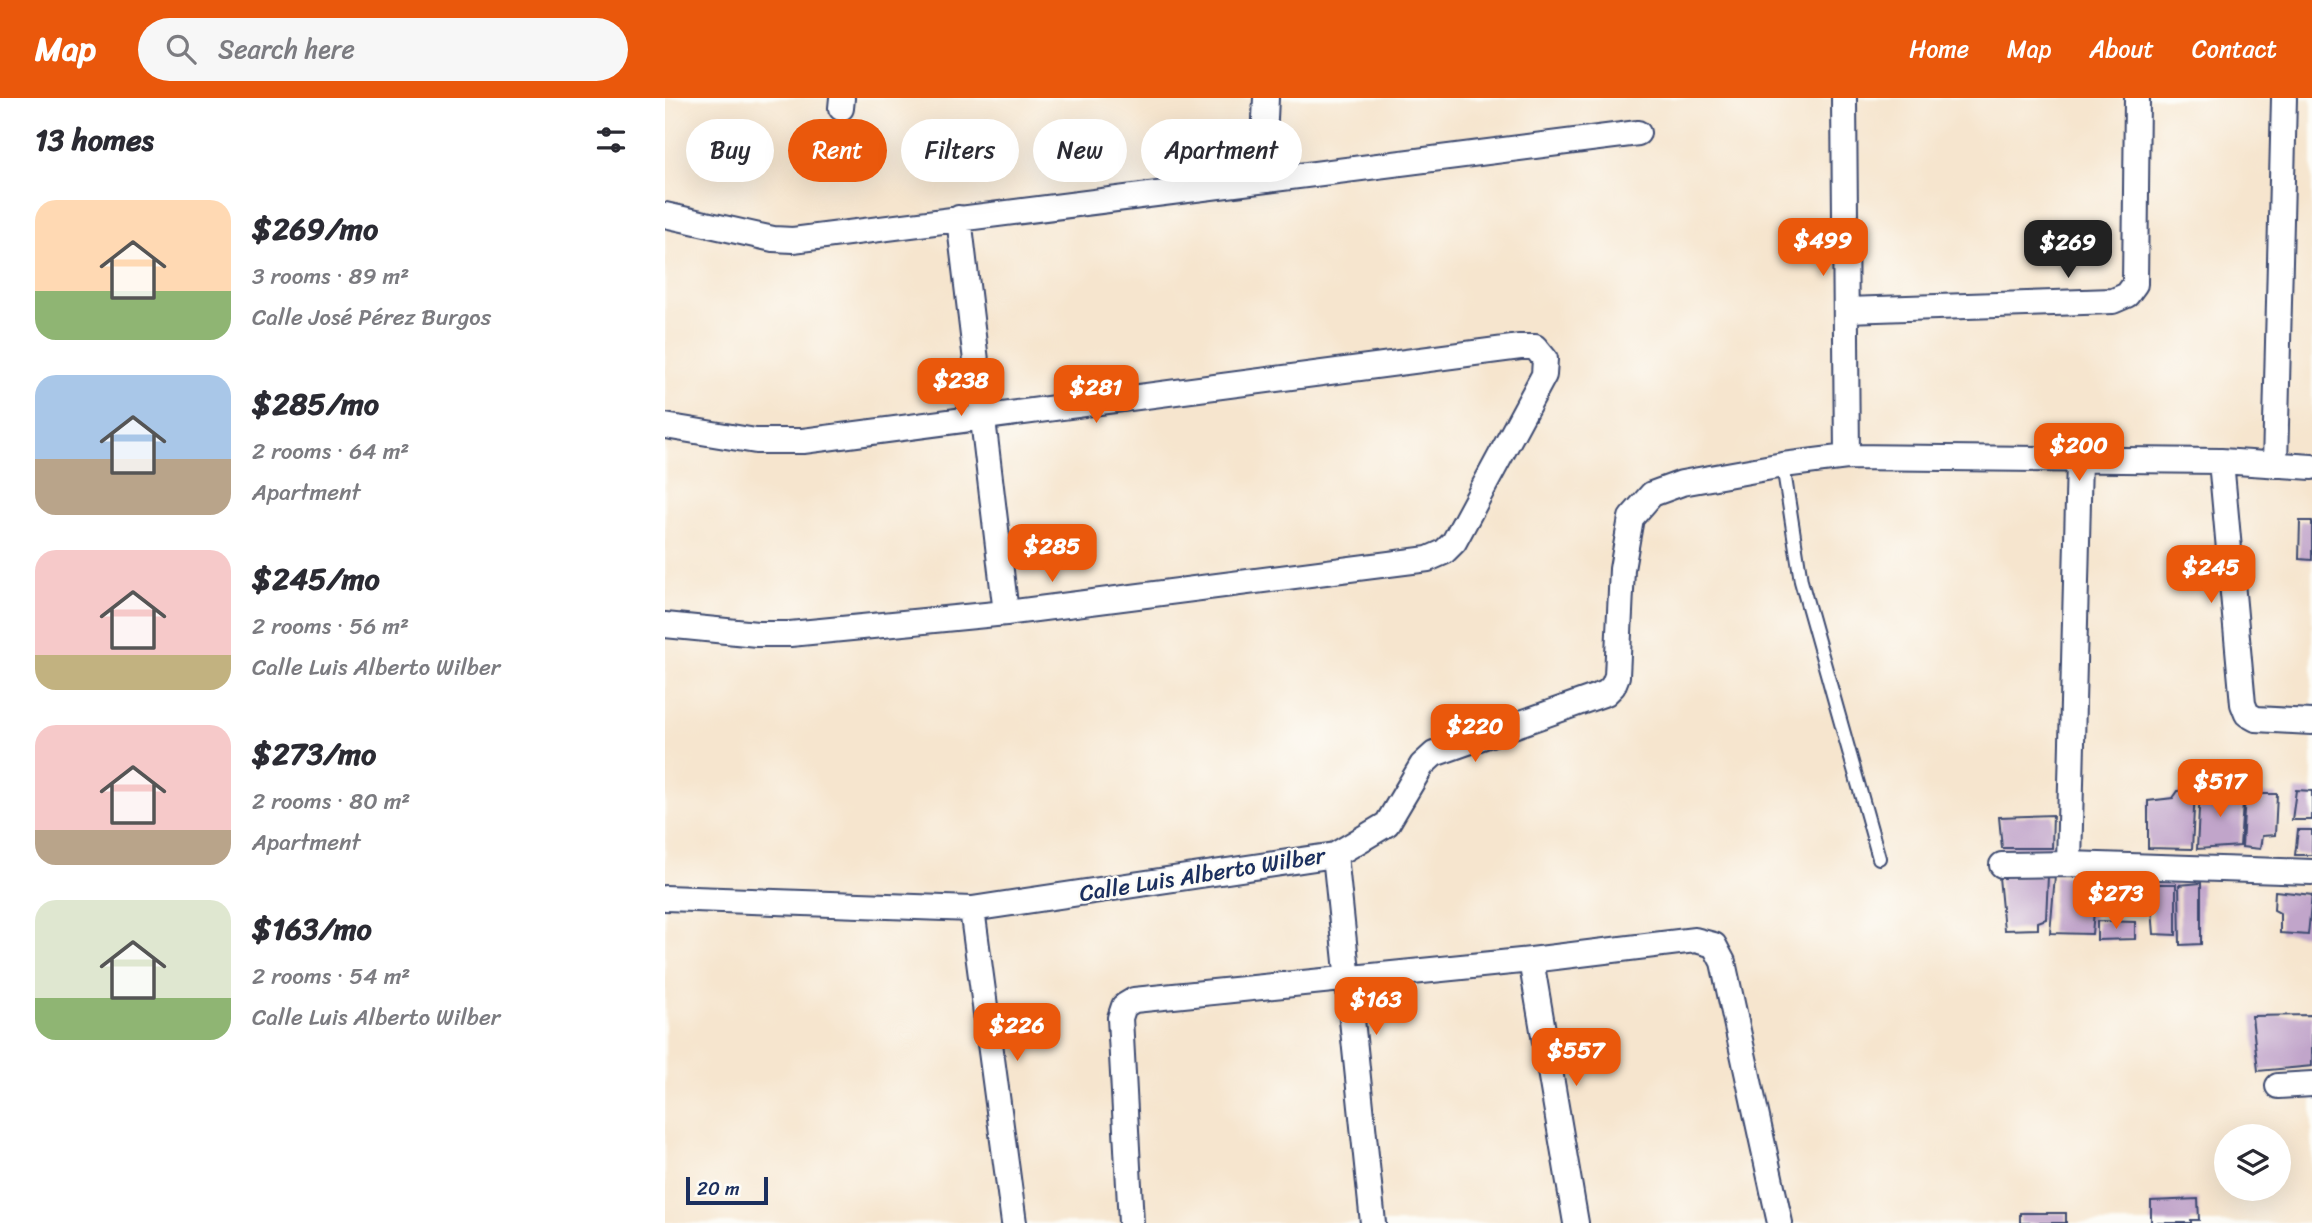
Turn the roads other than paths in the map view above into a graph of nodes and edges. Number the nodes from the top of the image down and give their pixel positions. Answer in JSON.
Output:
{"nodes":[{"id":1,"x":1266,"y":98,"type":"edge"},
{"id":2,"x":1844,"y":98,"type":"edge"},
{"id":3,"x":2137,"y":98,"type":"edge"},
{"id":4,"x":2284,"y":98,"type":"edge"},
{"id":5,"x":1265,"y":119,"type":"edge"},
{"id":6,"x":1638,"y":133,"type":"dead end"},
{"id":7,"x":1302,"y":175,"type":"edge"},
{"id":8,"x":1246,"y":182,"type":"edge"},
{"id":9,"x":665,"y":215,"type":"edge"},
{"id":10,"x":959,"y":218,"type":"junction"},
{"id":11,"x":1847,"y":310,"type":"junction"},
{"id":12,"x":984,"y":417,"type":"junction"},
{"id":13,"x":665,"y":426,"type":"edge"},
{"id":14,"x":1847,"y":457,"type":"junction"},
{"id":15,"x":2079,"y":460,"type":"junction"},
{"id":16,"x":2221,"y":461,"type":"junction"},
{"id":17,"x":1783,"y":465,"type":"junction"},
{"id":18,"x":2274,"y":465,"type":"junction"},
{"id":19,"x":2312,"y":467,"type":"edge"},
{"id":20,"x":1006,"y":613,"type":"junction"},
{"id":21,"x":665,"y":625,"type":"edge"},
{"id":22,"x":2312,"y":722,"type":"edge"},
{"id":23,"x":1335,"y":855,"type":"junction"},
{"id":24,"x":1879,"y":858,"type":"dead end"},
{"id":25,"x":2069,"y":864,"type":"junction"},
{"id":26,"x":2002,"y":865,"type":"dead end"},
{"id":27,"x":2312,"y":872,"type":"edge"},
{"id":28,"x":665,"y":898,"type":"edge"},
{"id":29,"x":972,"y":909,"type":"junction"},
{"id":30,"x":1531,"y":960,"type":"junction"},
{"id":31,"x":1347,"y":978,"type":"junction"},
{"id":32,"x":2312,"y":1083,"type":"edge"},
{"id":33,"x":2278,"y":1086,"type":"dead end"},
{"id":34,"x":1014,"y":1223,"type":"edge"},
{"id":35,"x":1131,"y":1223,"type":"edge"},
{"id":36,"x":1373,"y":1223,"type":"edge"},
{"id":37,"x":1576,"y":1223,"type":"edge"},
{"id":38,"x":1780,"y":1223,"type":"edge"}],
"edges":[{"from":1,"to":5,"type":"street"},
{"from":2,"to":11,"type":"street"},
{"from":3,"to":11,"type":"street"},
{"from":4,"to":18,"type":"street"},
{"from":6,"to":7,"type":"street"},
{"from":8,"to":10,"type":"street"},
{"from":9,"to":10,"type":"street"},
{"from":10,"to":12,"type":"street"},
{"from":11,"to":14,"type":"street"},
{"from":12,"to":13,"type":"street"},
{"from":12,"to":20,"type":"street"},
{"from":12,"to":20,"type":"street"},
{"from":14,"to":15,"type":"street","name":"Calle Luis Alberto Wilber"},
{"from":14,"to":17,"type":"street","name":"Calle Luis Alberto Wilber"},
{"from":15,"to":16,"type":"street","name":"Calle Luis Alberto Wilber"},
{"from":15,"to":25,"type":"street"},
{"from":16,"to":18,"type":"street","name":"Calle Luis Alberto Wilber"},
{"from":16,"to":22,"type":"street"},
{"from":17,"to":23,"type":"street","name":"Calle Luis Alberto Wilber"},
{"from":17,"to":24,"type":"lane"},
{"from":18,"to":19,"type":"street","name":"Calle Luis Alberto Wilber"},
{"from":20,"to":21,"type":"street"},
{"from":23,"to":29,"type":"street","name":"Calle Luis Alberto Wilber"},
{"from":23,"to":31,"type":"street"},
{"from":25,"to":26,"type":"street"},
{"from":25,"to":27,"type":"street"},
{"from":28,"to":29,"type":"street","name":"Calle Luis Alberto Wilber"},
{"from":29,"to":34,"type":"street"},
{"from":30,"to":31,"type":"street"},
{"from":30,"to":37,"type":"street"},
{"from":30,"to":38,"type":"street"},
{"from":31,"to":35,"type":"street"},
{"from":31,"to":36,"type":"street"},
{"from":32,"to":33,"type":"street"}]}
